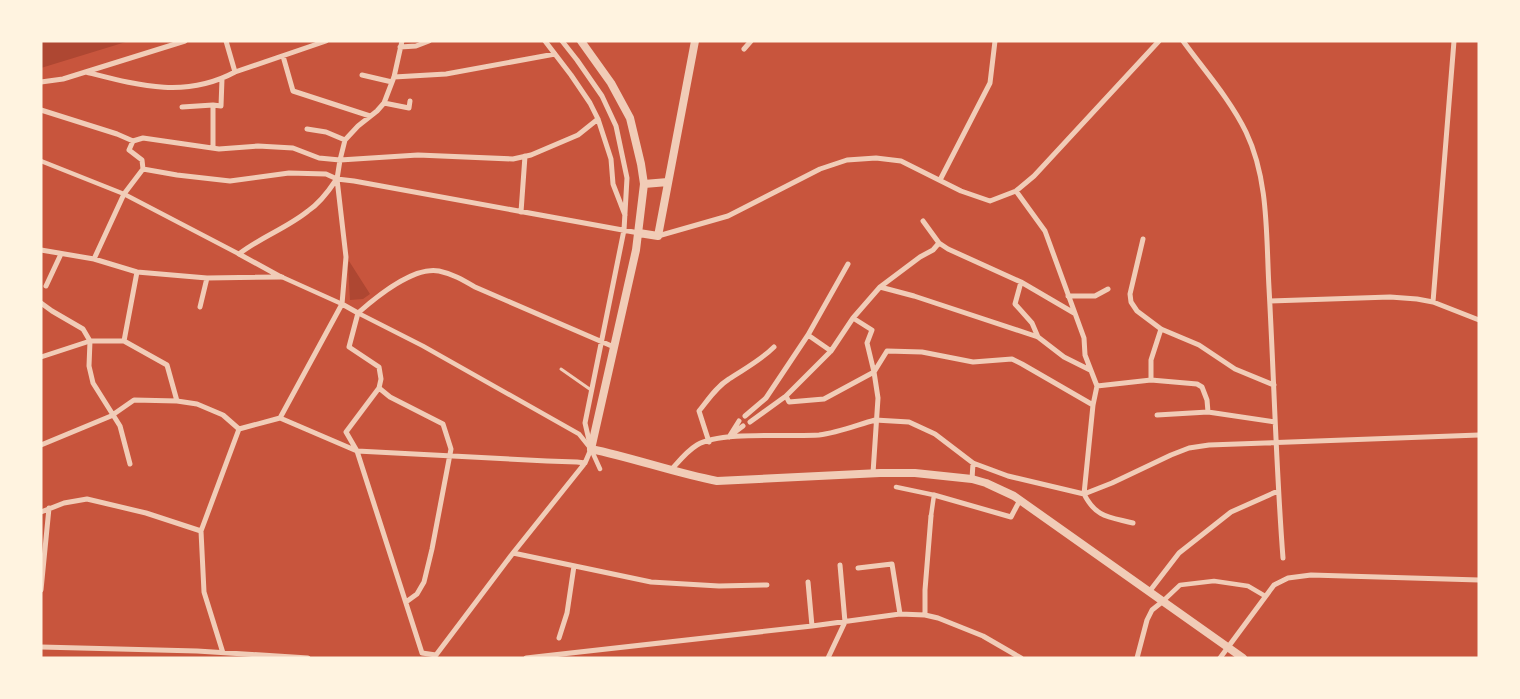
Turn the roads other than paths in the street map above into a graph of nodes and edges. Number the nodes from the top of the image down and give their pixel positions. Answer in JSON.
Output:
{"nodes":[{"id":1,"x":185,"y":41,"type":"edge"},
{"id":2,"x":226,"y":41,"type":"edge"},
{"id":3,"x":326,"y":41,"type":"edge"},
{"id":4,"x":429,"y":41,"type":"edge"},
{"id":5,"x":545,"y":41,"type":"edge"},
{"id":6,"x":562,"y":41,"type":"edge"},
{"id":7,"x":580,"y":41,"type":"edge"},
{"id":8,"x":695,"y":41,"type":"edge"},
{"id":9,"x":751,"y":41,"type":"edge"},
{"id":10,"x":996,"y":41,"type":"edge"},
{"id":11,"x":1158,"y":41,"type":"edge"},
{"id":12,"x":1183,"y":41,"type":"edge"},
{"id":13,"x":1454,"y":41,"type":"edge"},
{"id":14,"x":401,"y":44,"type":"edge"},
{"id":15,"x":744,"y":49,"type":"dead end"},
{"id":16,"x":555,"y":54,"type":"junction"},
{"id":17,"x":283,"y":56,"type":"junction"},
{"id":18,"x":86,"y":72,"type":"junction"},
{"id":19,"x":235,"y":72,"type":"junction"},
{"id":20,"x":362,"y":74,"type":"dead end"},
{"id":21,"x":222,"y":79,"type":"junction"},
{"id":22,"x":393,"y":80,"type":"junction"},
{"id":23,"x":41,"y":82,"type":"edge"},
{"id":24,"x":410,"y":101,"type":"dead end"},
{"id":25,"x":384,"y":102,"type":"junction"},
{"id":26,"x":213,"y":105,"type":"junction"},
{"id":27,"x":182,"y":107,"type":"dead end"},
{"id":28,"x":41,"y":110,"type":"edge"},
{"id":29,"x":370,"y":116,"type":"junction"},
{"id":30,"x":598,"y":119,"type":"junction"},
{"id":31,"x":307,"y":130,"type":"dead end"},
{"id":32,"x":345,"y":140,"type":"junction"},
{"id":33,"x":133,"y":141,"type":"junction"},
{"id":34,"x":213,"y":148,"type":"junction"},
{"id":35,"x":525,"y":156,"type":"junction"},
{"id":36,"x":340,"y":160,"type":"junction"},
{"id":37,"x":41,"y":161,"type":"edge"},
{"id":38,"x":143,"y":168,"type":"junction"},
{"id":39,"x":336,"y":179,"type":"junction"},
{"id":40,"x":940,"y":180,"type":"junction"},
{"id":41,"x":668,"y":182,"type":"junction"},
{"id":42,"x":644,"y":184,"type":"junction"},
{"id":43,"x":1016,"y":192,"type":"junction"},
{"id":44,"x":124,"y":194,"type":"junction"},
{"id":45,"x":521,"y":212,"type":"junction"},
{"id":46,"x":625,"y":215,"type":"junction"},
{"id":47,"x":923,"y":221,"type":"dead end"},
{"id":48,"x":624,"y":230,"type":"junction"},
{"id":49,"x":639,"y":234,"type":"junction"},
{"id":50,"x":658,"y":236,"type":"junction"},
{"id":51,"x":1143,"y":239,"type":"dead end"},
{"id":52,"x":939,"y":243,"type":"junction"},
{"id":53,"x":41,"y":250,"type":"edge"},
{"id":54,"x":60,"y":254,"type":"junction"},
{"id":55,"x":239,"y":254,"type":"junction"},
{"id":56,"x":94,"y":259,"type":"junction"},
{"id":57,"x":848,"y":264,"type":"dead end"},
{"id":58,"x":137,"y":272,"type":"junction"},
{"id":59,"x":282,"y":277,"type":"junction"},
{"id":60,"x":207,"y":278,"type":"junction"},
{"id":61,"x":1021,"y":282,"type":"junction"},
{"id":62,"x":46,"y":286,"type":"dead end"},
{"id":63,"x":880,"y":287,"type":"junction"},
{"id":64,"x":1108,"y":289,"type":"dead end"},
{"id":65,"x":1068,"y":296,"type":"junction"},
{"id":66,"x":1270,"y":301,"type":"junction"},
{"id":67,"x":1433,"y":302,"type":"junction"},
{"id":68,"x":41,"y":303,"type":"edge"},
{"id":69,"x":342,"y":304,"type":"junction"},
{"id":70,"x":200,"y":307,"type":"dead end"},
{"id":71,"x":358,"y":313,"type":"junction"},
{"id":72,"x":1074,"y":313,"type":"junction"},
{"id":73,"x":853,"y":318,"type":"junction"},
{"id":74,"x":1479,"y":320,"type":"edge"},
{"id":75,"x":1161,"y":329,"type":"junction"},
{"id":76,"x":808,"y":335,"type":"junction"},
{"id":77,"x":1038,"y":337,"type":"junction"},
{"id":78,"x":124,"y":341,"type":"junction"},
{"id":79,"x":90,"y":342,"type":"junction"},
{"id":80,"x":600,"y":342,"type":"junction"},
{"id":81,"x":614,"y":347,"type":"junction"},
{"id":82,"x":774,"y":347,"type":"dead end"},
{"id":83,"x":831,"y":351,"type":"junction"},
{"id":84,"x":41,"y":358,"type":"edge"},
{"id":85,"x":561,"y":369,"type":"dead end"},
{"id":86,"x":1090,"y":370,"type":"junction"},
{"id":87,"x":874,"y":372,"type":"junction"},
{"id":88,"x":1151,"y":380,"type":"junction"},
{"id":89,"x":1097,"y":386,"type":"junction"},
{"id":90,"x":1274,"y":386,"type":"junction"},
{"id":91,"x":379,"y":388,"type":"junction"},
{"id":92,"x":591,"y":390,"type":"junction"},
{"id":93,"x":786,"y":396,"type":"junction"},
{"id":94,"x":177,"y":401,"type":"junction"},
{"id":95,"x":1093,"y":405,"type":"junction"},
{"id":96,"x":1208,"y":412,"type":"junction"},
{"id":97,"x":113,"y":414,"type":"junction"},
{"id":98,"x":1157,"y":415,"type":"dead end"},
{"id":99,"x":745,"y":416,"type":"dead end"},
{"id":100,"x":280,"y":418,"type":"junction"},
{"id":101,"x":875,"y":420,"type":"junction"},
{"id":102,"x":739,"y":421,"type":"dead end"},
{"id":103,"x":750,"y":422,"type":"dead end"},
{"id":104,"x":1275,"y":422,"type":"junction"},
{"id":105,"x":744,"y":426,"type":"dead end"},
{"id":106,"x":239,"y":429,"type":"junction"},
{"id":107,"x":1479,"y":435,"type":"edge"},
{"id":108,"x":729,"y":437,"type":"junction"},
{"id":109,"x":709,"y":442,"type":"junction"},
{"id":110,"x":1276,"y":443,"type":"junction"},
{"id":111,"x":41,"y":445,"type":"edge"},
{"id":112,"x":592,"y":449,"type":"junction"},
{"id":113,"x":357,"y":451,"type":"junction"},
{"id":114,"x":450,"y":455,"type":"junction"},
{"id":115,"x":586,"y":463,"type":"junction"},
{"id":116,"x":973,"y":463,"type":"junction"},
{"id":117,"x":130,"y":464,"type":"dead end"},
{"id":118,"x":600,"y":469,"type":"dead end"},
{"id":119,"x":672,"y":469,"type":"junction"},
{"id":120,"x":873,"y":473,"type":"junction"},
{"id":121,"x":972,"y":479,"type":"junction"},
{"id":122,"x":896,"y":487,"type":"dead end"},
{"id":123,"x":1278,"y":490,"type":"junction"},
{"id":124,"x":1084,"y":494,"type":"junction"},
{"id":125,"x":934,"y":495,"type":"junction"},
{"id":126,"x":1020,"y":500,"type":"junction"},
{"id":127,"x":49,"y":508,"type":"junction"},
{"id":128,"x":41,"y":512,"type":"edge"},
{"id":129,"x":931,"y":516,"type":"joint"},
{"id":130,"x":1133,"y":523,"type":"dead end"},
{"id":131,"x":201,"y":531,"type":"junction"},
{"id":132,"x":513,"y":553,"type":"junction"},
{"id":133,"x":1284,"y":558,"type":"dead end"},
{"id":134,"x":840,"y":565,"type":"dead end"},
{"id":135,"x":574,"y":566,"type":"junction"},
{"id":136,"x":858,"y":568,"type":"dead end"},
{"id":137,"x":1479,"y":580,"type":"edge"},
{"id":138,"x":808,"y":582,"type":"dead end"},
{"id":139,"x":767,"y":585,"type":"dead end"},
{"id":140,"x":41,"y":590,"type":"edge"},
{"id":141,"x":1148,"y":592,"type":"junction"},
{"id":142,"x":1266,"y":596,"type":"junction"},
{"id":143,"x":406,"y":602,"type":"junction"},
{"id":144,"x":1162,"y":602,"type":"junction"},
{"id":145,"x":900,"y":614,"type":"junction"},
{"id":146,"x":925,"y":615,"type":"junction"},
{"id":147,"x":845,"y":622,"type":"junction"},
{"id":148,"x":812,"y":626,"type":"junction"},
{"id":149,"x":559,"y":638,"type":"dead end"},
{"id":150,"x":41,"y":647,"type":"edge"},
{"id":151,"x":1227,"y":648,"type":"junction"},
{"id":152,"x":197,"y":651,"type":"junction"},
{"id":153,"x":223,"y":653,"type":"junction"},
{"id":154,"x":251,"y":656,"type":"edge"},
{"id":155,"x":420,"y":656,"type":"edge"},
{"id":156,"x":437,"y":656,"type":"edge"},
{"id":157,"x":196,"y":658,"type":"edge"},
{"id":158,"x":308,"y":658,"type":"edge"},
{"id":159,"x":526,"y":658,"type":"edge"},
{"id":160,"x":828,"y":658,"type":"edge"},
{"id":161,"x":1021,"y":658,"type":"edge"},
{"id":162,"x":1137,"y":658,"type":"edge"},
{"id":163,"x":1220,"y":658,"type":"edge"},
{"id":164,"x":1242,"y":658,"type":"edge"}],
"edges":[{"from":1,"to":18,"type":"street"},
{"from":2,"to":19,"type":"street"},
{"from":3,"to":17,"type":"street"},
{"from":4,"to":14,"type":"street"},
{"from":5,"to":16,"type":"street"},
{"from":6,"to":46,"type":"street"},
{"from":7,"to":42,"type":"street"},
{"from":8,"to":41,"type":"street"},
{"from":9,"to":15,"type":"street"},
{"from":10,"to":40,"type":"street"},
{"from":11,"to":43,"type":"street"},
{"from":12,"to":66,"type":"street"},
{"from":13,"to":67,"type":"street"},
{"from":14,"to":22,"type":"street"},
{"from":16,"to":22,"type":"street"},
{"from":16,"to":30,"type":"street"},
{"from":17,"to":19,"type":"street"},
{"from":17,"to":29,"type":"street"},
{"from":18,"to":21,"type":"street"},
{"from":18,"to":23,"type":"street"},
{"from":19,"to":21,"type":"street"},
{"from":20,"to":22,"type":"street"},
{"from":21,"to":26,"type":"street"},
{"from":22,"to":25,"type":"street"},
{"from":24,"to":25,"type":"street"},
{"from":25,"to":29,"type":"street"},
{"from":26,"to":27,"type":"street"},
{"from":26,"to":34,"type":"street"},
{"from":28,"to":33,"type":"street"},
{"from":29,"to":32,"type":"street"},
{"from":30,"to":35,"type":"street"},
{"from":30,"to":46,"type":"street"},
{"from":31,"to":32,"type":"street"},
{"from":32,"to":36,"type":"street"},
{"from":33,"to":34,"type":"street"},
{"from":33,"to":38,"type":"street"},
{"from":34,"to":36,"type":"street"},
{"from":35,"to":36,"type":"street"},
{"from":35,"to":45,"type":"street"},
{"from":36,"to":39,"type":"street"},
{"from":37,"to":44,"type":"street"},
{"from":38,"to":39,"type":"street"},
{"from":38,"to":44,"type":"street"},
{"from":39,"to":45,"type":"street"},
{"from":39,"to":55,"type":"street"},
{"from":39,"to":69,"type":"street"},
{"from":40,"to":43,"type":"street"},
{"from":40,"to":50,"type":"street"},
{"from":41,"to":42,"type":"street"},
{"from":41,"to":50,"type":"street"},
{"from":42,"to":49,"type":"street"},
{"from":43,"to":65,"type":"street"},
{"from":44,"to":55,"type":"street"},
{"from":44,"to":56,"type":"street"},
{"from":45,"to":48,"type":"street"},
{"from":46,"to":48,"type":"street"},
{"from":47,"to":52,"type":"street"},
{"from":48,"to":49,"type":"street"},
{"from":48,"to":80,"type":"street"},
{"from":49,"to":50,"type":"street"},
{"from":49,"to":81,"type":"street"},
{"from":51,"to":75,"type":"street"},
{"from":52,"to":61,"type":"street"},
{"from":52,"to":63,"type":"street"},
{"from":53,"to":54,"type":"street"},
{"from":54,"to":56,"type":"street"},
{"from":54,"to":62,"type":"street"},
{"from":55,"to":59,"type":"street"},
{"from":56,"to":58,"type":"street"},
{"from":57,"to":76,"type":"street"},
{"from":58,"to":60,"type":"street"},
{"from":58,"to":78,"type":"street"},
{"from":59,"to":60,"type":"street"},
{"from":59,"to":69,"type":"street"},
{"from":60,"to":70,"type":"street"},
{"from":61,"to":72,"type":"street"},
{"from":61,"to":77,"type":"street"},
{"from":63,"to":73,"type":"street"},
{"from":63,"to":77,"type":"street"},
{"from":64,"to":65,"type":"street"},
{"from":65,"to":72,"type":"street"},
{"from":66,"to":67,"type":"street"},
{"from":66,"to":90,"type":"street"},
{"from":67,"to":74,"type":"street"},
{"from":68,"to":79,"type":"street"},
{"from":69,"to":71,"type":"street"},
{"from":69,"to":100,"type":"street"},
{"from":71,"to":80,"type":"street"},
{"from":71,"to":91,"type":"street"},
{"from":71,"to":112,"type":"street"},
{"from":72,"to":86,"type":"street"},
{"from":73,"to":83,"type":"street"},
{"from":73,"to":87,"type":"street"},
{"from":75,"to":88,"type":"street"},
{"from":75,"to":90,"type":"street"},
{"from":76,"to":83,"type":"street"},
{"from":76,"to":99,"type":"street"},
{"from":77,"to":86,"type":"street"},
{"from":78,"to":79,"type":"street"},
{"from":78,"to":94,"type":"street"},
{"from":79,"to":84,"type":"street"},
{"from":79,"to":97,"type":"street"},
{"from":80,"to":81,"type":"street"},
{"from":80,"to":92,"type":"street"},
{"from":81,"to":112,"type":"street"},
{"from":82,"to":109,"type":"street"},
{"from":83,"to":93,"type":"street"},
{"from":85,"to":92,"type":"lane"},
{"from":86,"to":89,"type":"street"},
{"from":87,"to":93,"type":"street"},
{"from":87,"to":95,"type":"street"},
{"from":87,"to":101,"type":"street"},
{"from":88,"to":89,"type":"street"},
{"from":88,"to":96,"type":"street"},
{"from":89,"to":95,"type":"street"},
{"from":90,"to":104,"type":"street"},
{"from":91,"to":113,"type":"street"},
{"from":91,"to":114,"type":"street"},
{"from":92,"to":112,"type":"street"},
{"from":93,"to":103,"type":"street"},
{"from":94,"to":97,"type":"street"},
{"from":94,"to":106,"type":"street"},
{"from":95,"to":124,"type":"street"},
{"from":96,"to":98,"type":"street"},
{"from":96,"to":104,"type":"street"},
{"from":97,"to":111,"type":"street"},
{"from":97,"to":117,"type":"street"},
{"from":100,"to":106,"type":"street"},
{"from":100,"to":113,"type":"street"},
{"from":101,"to":108,"type":"street"},
{"from":101,"to":116,"type":"street"},
{"from":101,"to":120,"type":"street"},
{"from":102,"to":108,"type":"street"},
{"from":104,"to":110,"type":"street"},
{"from":105,"to":108,"type":"street"},
{"from":106,"to":131,"type":"street"},
{"from":107,"to":110,"type":"street"},
{"from":108,"to":109,"type":"street"},
{"from":109,"to":119,"type":"street"},
{"from":110,"to":123,"type":"street"},
{"from":110,"to":124,"type":"street"},
{"from":112,"to":115,"type":"street"},
{"from":112,"to":118,"type":"street"},
{"from":112,"to":119,"type":"street"},
{"from":113,"to":114,"type":"street"},
{"from":113,"to":143,"type":"street"},
{"from":114,"to":115,"type":"street"},
{"from":114,"to":143,"type":"street"},
{"from":115,"to":132,"type":"street"},
{"from":116,"to":121,"type":"street"},
{"from":116,"to":124,"type":"street"},
{"from":119,"to":120,"type":"street"},
{"from":120,"to":121,"type":"street"},
{"from":121,"to":126,"type":"street"},
{"from":122,"to":125,"type":"street"},
{"from":123,"to":133,"type":"street"},
{"from":123,"to":141,"type":"street"},
{"from":124,"to":130,"type":"street"},
{"from":125,"to":126,"type":"street"},
{"from":125,"to":129,"type":"street"},
{"from":126,"to":141,"type":"street"},
{"from":127,"to":128,"type":"street"},
{"from":127,"to":131,"type":"street"},
{"from":127,"to":140,"type":"street"},
{"from":129,"to":146,"type":"street"},
{"from":131,"to":153,"type":"street"},
{"from":132,"to":135,"type":"street"},
{"from":132,"to":156,"type":"street"},
{"from":134,"to":147,"type":"street"},
{"from":135,"to":139,"type":"street"},
{"from":135,"to":149,"type":"street"},
{"from":136,"to":145,"type":"street"},
{"from":137,"to":142,"type":"street"},
{"from":138,"to":148,"type":"street"},
{"from":141,"to":144,"type":"street"},
{"from":142,"to":144,"type":"street"},
{"from":142,"to":151,"type":"street"},
{"from":143,"to":155,"type":"street"},
{"from":144,"to":151,"type":"street"},
{"from":144,"to":162,"type":"street"},
{"from":145,"to":146,"type":"street"},
{"from":145,"to":147,"type":"street"},
{"from":146,"to":161,"type":"street"},
{"from":147,"to":148,"type":"street"},
{"from":147,"to":160,"type":"street"},
{"from":148,"to":159,"type":"street"},
{"from":150,"to":152,"type":"street"},
{"from":151,"to":163,"type":"street"},
{"from":151,"to":164,"type":"street"},
{"from":152,"to":153,"type":"street"},
{"from":152,"to":157,"type":"street"},
{"from":153,"to":154,"type":"street"},
{"from":154,"to":158,"type":"street"},
{"from":155,"to":156,"type":"street"}]}
